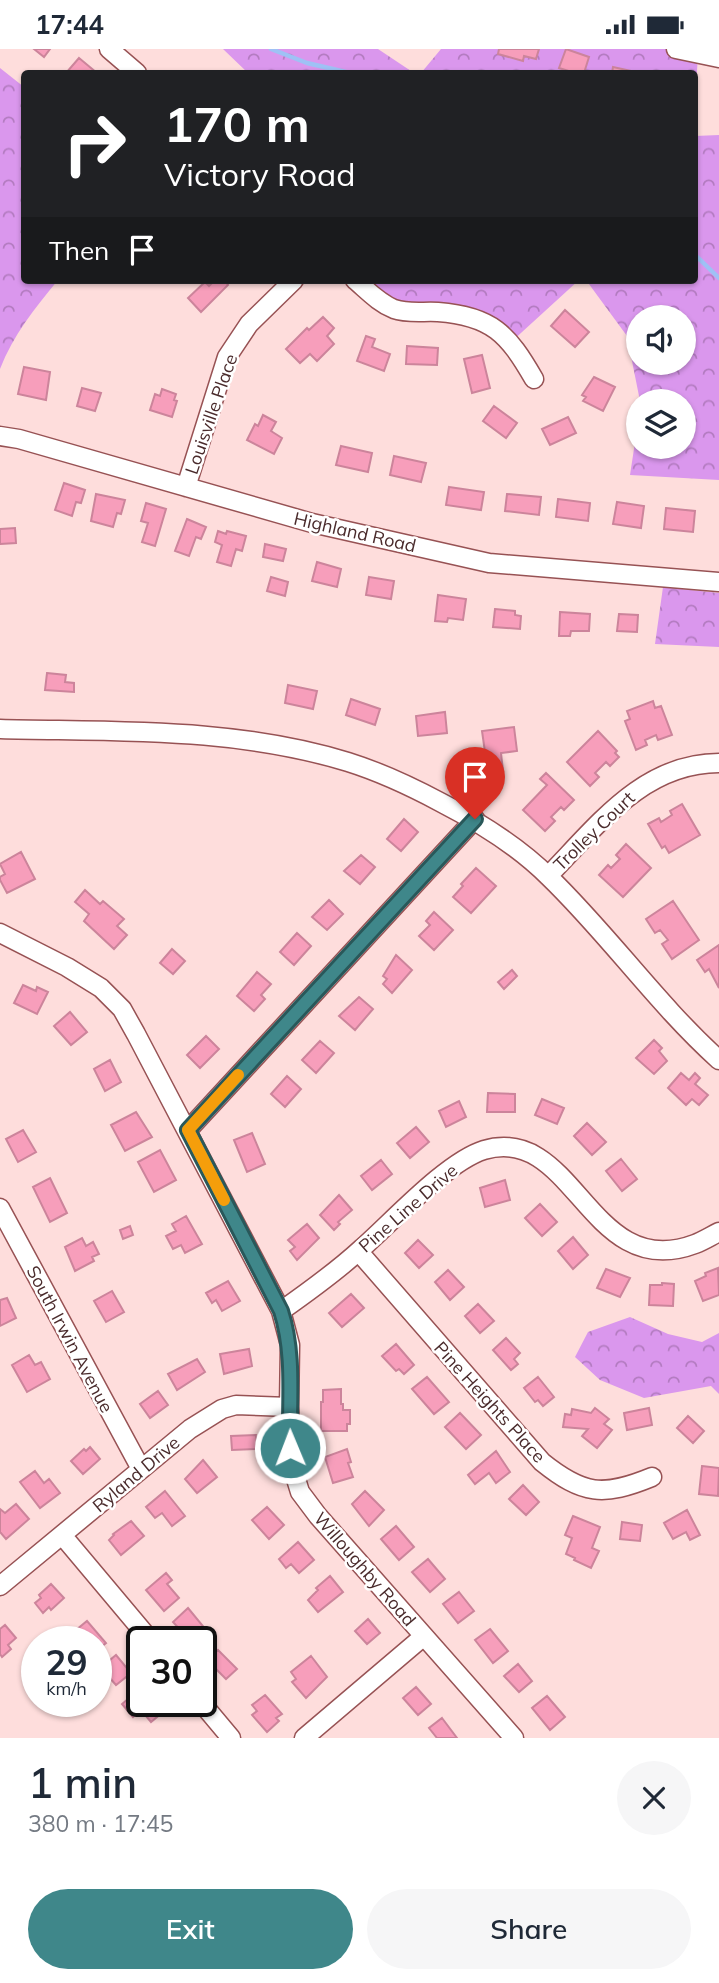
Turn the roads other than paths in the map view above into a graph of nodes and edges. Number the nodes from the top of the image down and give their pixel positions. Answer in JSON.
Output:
{"nodes":[{"id":1,"x":109,"y":49,"type":"edge"},
{"id":2,"x":676,"y":49,"type":"edge"},
{"id":3,"x":719,"y":58,"type":"edge"},
{"id":4,"x":134,"y":70,"type":"edge"},
{"id":5,"x":291,"y":284,"type":"edge"},
{"id":6,"x":360,"y":284,"type":"edge"},
{"id":7,"x":534,"y":379,"type":"dead end"},
{"id":8,"x":0,"y":436,"type":"edge"},
{"id":9,"x":186,"y":487,"type":"junction"},
{"id":10,"x":719,"y":582,"type":"edge"},
{"id":11,"x":0,"y":729,"type":"edge"},
{"id":12,"x":719,"y":763,"type":"edge"},
{"id":13,"x":475,"y":819,"type":"junction"},
{"id":14,"x":548,"y":876,"type":"junction"},
{"id":15,"x":0,"y":933,"type":"edge"},
{"id":16,"x":719,"y":1059,"type":"edge"},
{"id":17,"x":188,"y":1130,"type":"junction"},
{"id":18,"x":0,"y":1208,"type":"edge"},
{"id":19,"x":719,"y":1232,"type":"edge"},
{"id":20,"x":359,"y":1252,"type":"junction"},
{"id":21,"x":281,"y":1311,"type":"junction"},
{"id":22,"x":289,"y":1407,"type":"junction"},
{"id":23,"x":141,"y":1469,"type":"junction"},
{"id":24,"x":652,"y":1477,"type":"dead end"},
{"id":25,"x":62,"y":1535,"type":"junction"},
{"id":26,"x":0,"y":1586,"type":"edge"},
{"id":27,"x":138,"y":1626,"type":"edge"},
{"id":28,"x":424,"y":1636,"type":"junction"},
{"id":29,"x":213,"y":1717,"type":"edge"},
{"id":30,"x":231,"y":1738,"type":"edge"},
{"id":31,"x":304,"y":1738,"type":"edge"},
{"id":32,"x":514,"y":1738,"type":"edge"}],
"edges":[{"from":1,"to":4,"type":"street"},
{"from":2,"to":3,"type":"street"},
{"from":5,"to":9,"type":"street","name":"Louisville Place"},
{"from":6,"to":7,"type":"street"},
{"from":8,"to":9,"type":"street","name":"Highland Road"},
{"from":9,"to":10,"type":"street","name":"Highland Road"},
{"from":11,"to":13,"type":"street"},
{"from":12,"to":14,"type":"street","name":"Trolley Court"},
{"from":13,"to":14,"type":"street"},
{"from":13,"to":17,"type":"street"},
{"from":14,"to":16,"type":"street"},
{"from":15,"to":17,"type":"street","name":"Willoughby Road"},
{"from":17,"to":21,"type":"street","name":"Willoughby Road"},
{"from":18,"to":23,"type":"street","name":"South Irwin Avenue"},
{"from":19,"to":20,"type":"street","name":"Pine Line Drive"},
{"from":20,"to":21,"type":"street","name":"Pine Line Drive"},
{"from":20,"to":24,"type":"street","name":"Pine Heights Place"},
{"from":21,"to":22,"type":"street","name":"Willoughby Road"},
{"from":22,"to":23,"type":"street","name":"Ryland Drive"},
{"from":22,"to":28,"type":"street","name":"Willoughby Road"},
{"from":23,"to":25,"type":"street","name":"Ryland Drive"},
{"from":25,"to":26,"type":"street","name":"Ryland Drive"},
{"from":25,"to":27,"type":"street"},
{"from":28,"to":31,"type":"street"},
{"from":28,"to":32,"type":"street","name":"Willoughby Road"},
{"from":29,"to":30,"type":"street"}]}
